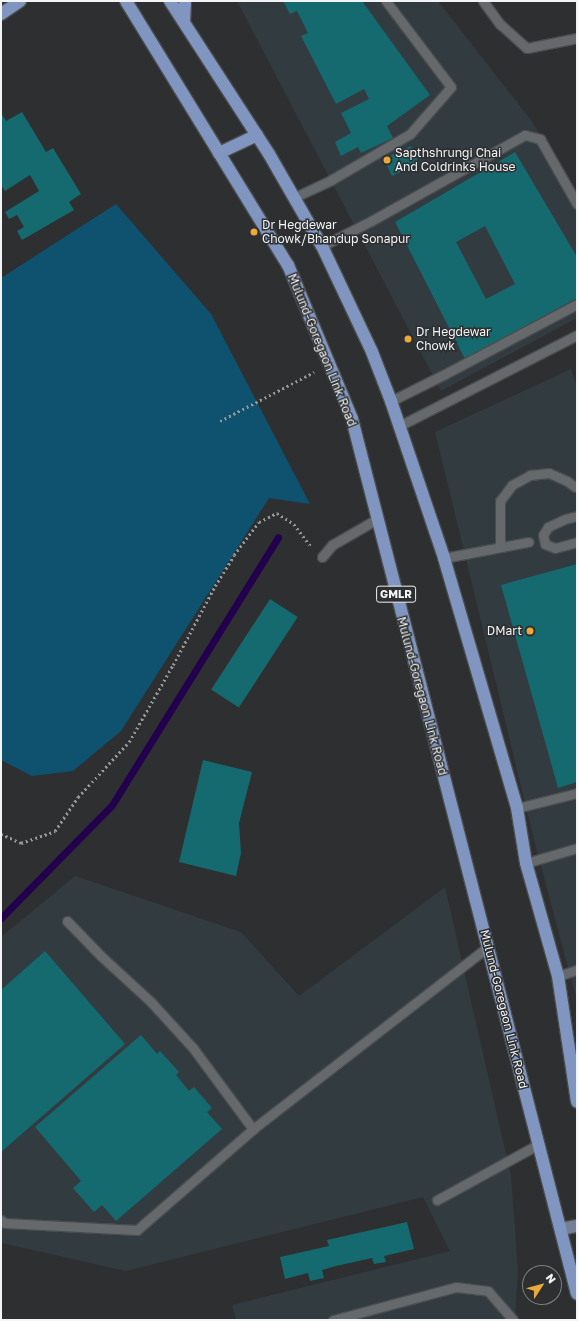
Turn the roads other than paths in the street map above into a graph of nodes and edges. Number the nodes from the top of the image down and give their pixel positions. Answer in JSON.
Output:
{"nodes":[{"id":1,"x":20,"y":1,"type":"edge"},
{"id":2,"x":126,"y":1,"type":"edge"},
{"id":3,"x":170,"y":1,"type":"edge"},
{"id":4,"x":185,"y":1,"type":"edge"},
{"id":5,"x":386,"y":1,"type":"edge"},
{"id":6,"x":483,"y":1,"type":"edge"},
{"id":7,"x":1,"y":14,"type":"edge"},
{"id":8,"x":184,"y":22,"type":"junction"},
{"id":9,"x":577,"y":38,"type":"edge"},
{"id":10,"x":257,"y":135,"type":"junction"},
{"id":11,"x":219,"y":153,"type":"junction"},
{"id":12,"x":295,"y":198,"type":"junction"},
{"id":13,"x":577,"y":204,"type":"edge"},
{"id":14,"x":322,"y":246,"type":"junction"},
{"id":15,"x":577,"y":304,"type":"edge"},
{"id":16,"x":577,"y":335,"type":"edge"},
{"id":17,"x":391,"y":401,"type":"junction"},
{"id":18,"x":399,"y":426,"type":"junction"},
{"id":19,"x":574,"y":487,"type":"dead end"},
{"id":20,"x":577,"y":516,"type":"edge"},
{"id":21,"x":377,"y":519,"type":"junction"},
{"id":22,"x":528,"y":542,"type":"dead end"},
{"id":23,"x":577,"y":542,"type":"edge"},
{"id":24,"x":500,"y":547,"type":"junction"},
{"id":25,"x":322,"y":557,"type":"dead end"},
{"id":26,"x":444,"y":558,"type":"junction"},
{"id":27,"x":577,"y":793,"type":"edge"},
{"id":28,"x":516,"y":808,"type":"junction"},
{"id":29,"x":577,"y":848,"type":"edge"},
{"id":30,"x":526,"y":863,"type":"junction"},
{"id":31,"x":67,"y":921,"type":"dead end"},
{"id":32,"x":488,"y":946,"type":"junction"},
{"id":33,"x":577,"y":970,"type":"edge"},
{"id":34,"x":558,"y":976,"type":"junction"},
{"id":35,"x":577,"y":1102,"type":"edge"},
{"id":36,"x":253,"y":1129,"type":"junction"},
{"id":37,"x":539,"y":1144,"type":"junction"},
{"id":38,"x":438,"y":1200,"type":"dead end"},
{"id":39,"x":1,"y":1220,"type":"edge"},
{"id":40,"x":577,"y":1226,"type":"edge"},
{"id":41,"x":561,"y":1229,"type":"junction"},
{"id":42,"x":573,"y":1260,"type":"edge"},
{"id":43,"x":577,"y":1294,"type":"edge"},
{"id":44,"x":333,"y":1320,"type":"edge"},
{"id":45,"x":513,"y":1320,"type":"edge"}],
"edges":[{"from":1,"to":7,"type":"main road"},
{"from":2,"to":11,"type":"main road","name":"Mulund-Goregaon Link Road","number":"GMLR"},
{"from":3,"to":8,"type":"main road"},
{"from":4,"to":8,"type":"main road"},
{"from":5,"to":12,"type":"lane"},
{"from":6,"to":9,"type":"lane"},
{"from":8,"to":10,"type":"main road"},
{"from":10,"to":11,"type":"main road"},
{"from":10,"to":12,"type":"main road"},
{"from":11,"to":21,"type":"main road","name":"Mulund-Goregaon Link Road","number":"GMLR"},
{"from":12,"to":14,"type":"main road"},
{"from":13,"to":14,"type":"lane"},
{"from":14,"to":17,"type":"main road"},
{"from":15,"to":17,"type":"lane"},
{"from":16,"to":18,"type":"lane"},
{"from":17,"to":18,"type":"main road"},
{"from":18,"to":26,"type":"main road"},
{"from":19,"to":24,"type":"lane"},
{"from":20,"to":23,"type":"lane"},
{"from":21,"to":25,"type":"lane"},
{"from":21,"to":32,"type":"main road","name":"Mulund-Goregaon Link Road","number":"GMLR"},
{"from":22,"to":24,"type":"lane"},
{"from":24,"to":26,"type":"lane"},
{"from":26,"to":28,"type":"main road"},
{"from":27,"to":28,"type":"lane"},
{"from":28,"to":30,"type":"main road"},
{"from":29,"to":30,"type":"lane"},
{"from":30,"to":34,"type":"main road"},
{"from":31,"to":36,"type":"lane"},
{"from":32,"to":36,"type":"lane"},
{"from":32,"to":37,"type":"main road","name":"Mulund-Goregaon Link Road","number":"GMLR"},
{"from":33,"to":34,"type":"lane"},
{"from":34,"to":35,"type":"main road"},
{"from":36,"to":39,"type":"lane"},
{"from":37,"to":38,"type":"lane"},
{"from":37,"to":41,"type":"main road","name":"Mulund-Goregaon Link Road","number":"GMLR"},
{"from":40,"to":41,"type":"street"},
{"from":41,"to":42,"type":"main road","name":"Mulund-Goregaon Link Road","number":"GMLR"},
{"from":42,"to":43,"type":"main road","name":"Mulund-Goregaon Link Road","number":"GMLR"},
{"from":44,"to":45,"type":"lane"}]}
